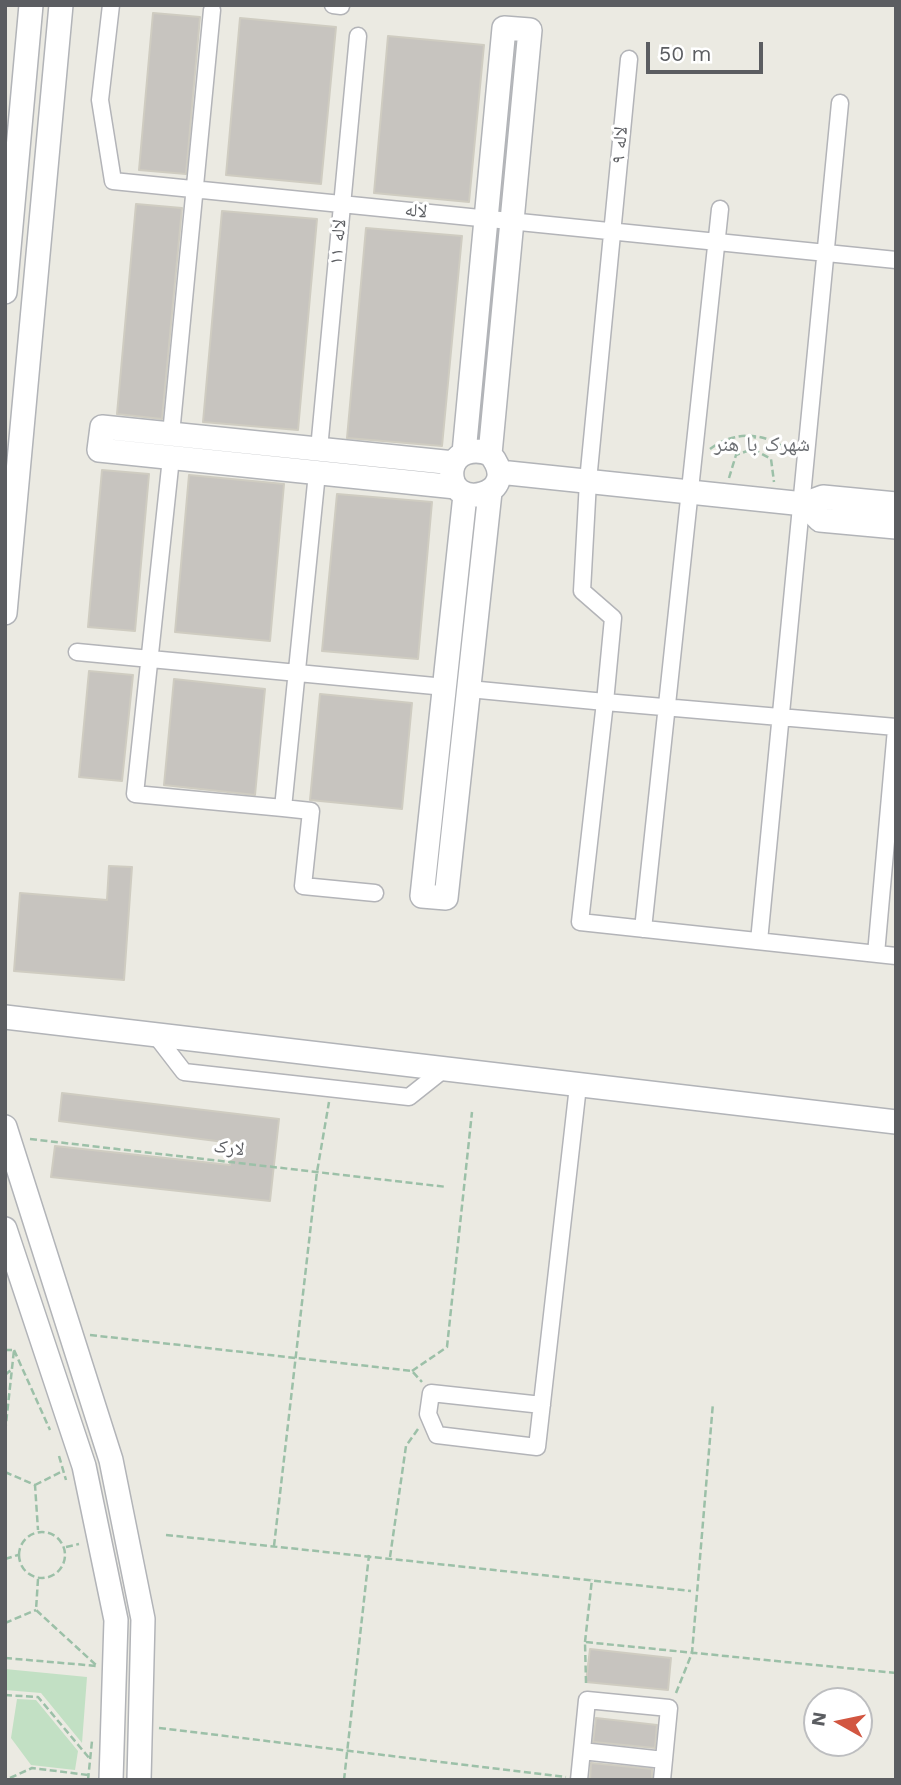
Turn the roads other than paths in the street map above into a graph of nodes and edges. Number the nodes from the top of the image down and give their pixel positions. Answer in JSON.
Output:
{"nodes":[{"id":1,"x":31,"y":5,"type":"edge"},
{"id":2,"x":61,"y":5,"type":"edge"},
{"id":3,"x":111,"y":5,"type":"edge"},
{"id":4,"x":333,"y":5,"type":"edge"},
{"id":5,"x":341,"y":6,"type":"edge"},
{"id":6,"x":212,"y":10,"type":"dead end"},
{"id":7,"x":358,"y":36,"type":"dead end"},
{"id":8,"x":629,"y":60,"type":"dead end"},
{"id":9,"x":840,"y":103,"type":"dead end"},
{"id":10,"x":196,"y":189,"type":"junction"},
{"id":11,"x":342,"y":204,"type":"junction"},
{"id":12,"x":720,"y":209,"type":"dead end"},
{"id":13,"x":486,"y":218,"type":"junction"},
{"id":14,"x":512,"y":221,"type":"junction"},
{"id":15,"x":612,"y":231,"type":"junction"},
{"id":16,"x":716,"y":242,"type":"junction"},
{"id":17,"x":824,"y":252,"type":"junction"},
{"id":18,"x":896,"y":260,"type":"edge"},
{"id":19,"x":5,"y":292,"type":"edge"},
{"id":20,"x":171,"y":434,"type":"junction"},
{"id":21,"x":319,"y":449,"type":"junction"},
{"id":22,"x":171,"y":458,"type":"junction"},
{"id":23,"x":459,"y":458,"type":"junction"},
{"id":24,"x":317,"y":473,"type":"junction"},
{"id":25,"x":493,"y":473,"type":"junction"},
{"id":26,"x":589,"y":481,"type":"junction"},
{"id":27,"x":691,"y":482,"type":"junction"},
{"id":28,"x":461,"y":491,"type":"junction"},
{"id":29,"x":804,"y":504,"type":"junction"},
{"id":30,"x":896,"y":505,"type":"edge"},
{"id":31,"x":896,"y":527,"type":"edge"},
{"id":32,"x":7,"y":566,"type":"edge"},
{"id":33,"x":5,"y":612,"type":"edge"},
{"id":34,"x":77,"y":652,"type":"dead end"},
{"id":35,"x":150,"y":659,"type":"junction"},
{"id":36,"x":297,"y":673,"type":"junction"},
{"id":37,"x":445,"y":687,"type":"junction"},
{"id":38,"x":469,"y":689,"type":"junction"},
{"id":39,"x":605,"y":702,"type":"junction"},
{"id":40,"x":666,"y":707,"type":"junction"},
{"id":41,"x":783,"y":717,"type":"junction"},
{"id":42,"x":896,"y":728,"type":"edge"},
{"id":43,"x":284,"y":808,"type":"junction"},
{"id":44,"x":375,"y":893,"type":"dead end"},
{"id":45,"x":643,"y":929,"type":"junction"},
{"id":46,"x":759,"y":941,"type":"junction"},
{"id":47,"x":876,"y":954,"type":"junction"},
{"id":48,"x":896,"y":956,"type":"edge"},
{"id":49,"x":5,"y":1017,"type":"edge"},
{"id":50,"x":157,"y":1037,"type":"junction"},
{"id":51,"x":443,"y":1070,"type":"junction"},
{"id":52,"x":578,"y":1086,"type":"junction"},
{"id":53,"x":896,"y":1122,"type":"edge"},
{"id":54,"x":6,"y":1132,"type":"edge"},
{"id":55,"x":5,"y":1229,"type":"edge"},
{"id":56,"x":542,"y":1405,"type":"junction"},
{"id":57,"x":582,"y":1751,"type":"junction"},
{"id":58,"x":664,"y":1760,"type":"junction"},
{"id":59,"x":579,"y":1779,"type":"edge"},
{"id":60,"x":111,"y":1780,"type":"edge"},
{"id":61,"x":139,"y":1780,"type":"edge"},
{"id":62,"x":662,"y":1780,"type":"edge"}],
"edges":[{"from":1,"to":19,"type":"street"},
{"from":2,"to":32,"type":"street"},
{"from":3,"to":10,"type":"street","name":"لاله"},
{"from":4,"to":5,"type":"street"},
{"from":6,"to":10,"type":"street"},
{"from":7,"to":11,"type":"street","name":"لاله ۱۱"},
{"from":8,"to":15,"type":"street","name":"لاله ۹"},
{"from":9,"to":17,"type":"street"},
{"from":10,"to":11,"type":"street","name":"لاله"},
{"from":10,"to":20,"type":"street"},
{"from":11,"to":13,"type":"street","name":"لاله"},
{"from":11,"to":21,"type":"street","name":"لاله ۱۱"},
{"from":12,"to":16,"type":"street"},
{"from":13,"to":14,"type":"street","name":"لاله"},
{"from":13,"to":14,"type":"street"},
{"from":13,"to":23,"type":"street"},
{"from":14,"to":15,"type":"street","name":"لاله"},
{"from":14,"to":25,"type":"street"},
{"from":15,"to":16,"type":"street","name":"لاله"},
{"from":15,"to":26,"type":"street","name":"لاله ۹"},
{"from":16,"to":17,"type":"street","name":"لاله"},
{"from":16,"to":27,"type":"street"},
{"from":17,"to":18,"type":"street","name":"لاله"},
{"from":17,"to":29,"type":"street"},
{"from":20,"to":21,"type":"street"},
{"from":20,"to":22,"type":"street"},
{"from":21,"to":23,"type":"street"},
{"from":22,"to":24,"type":"street"},
{"from":22,"to":35,"type":"street"},
{"from":23,"to":25,"type":"street"},
{"from":23,"to":28,"type":"street"},
{"from":24,"to":28,"type":"street"},
{"from":24,"to":36,"type":"street"},
{"from":25,"to":26,"type":"street"},
{"from":25,"to":28,"type":"street"},
{"from":25,"to":38,"type":"street"},
{"from":26,"to":27,"type":"street"},
{"from":26,"to":39,"type":"street","name":"لاله ۹"},
{"from":27,"to":29,"type":"street"},
{"from":27,"to":40,"type":"street"},
{"from":28,"to":37,"type":"street"},
{"from":29,"to":30,"type":"street"},
{"from":29,"to":31,"type":"street"},
{"from":29,"to":41,"type":"street"},
{"from":32,"to":33,"type":"street"},
{"from":34,"to":35,"type":"street"},
{"from":35,"to":36,"type":"street"},
{"from":35,"to":43,"type":"street"},
{"from":36,"to":37,"type":"street"},
{"from":36,"to":43,"type":"street"},
{"from":37,"to":38,"type":"street"},
{"from":37,"to":38,"type":"street"},
{"from":38,"to":39,"type":"street"},
{"from":39,"to":40,"type":"street"},
{"from":39,"to":45,"type":"street"},
{"from":40,"to":41,"type":"street"},
{"from":40,"to":45,"type":"street"},
{"from":41,"to":42,"type":"street"},
{"from":41,"to":46,"type":"street"},
{"from":42,"to":47,"type":"street"},
{"from":43,"to":44,"type":"street"},
{"from":45,"to":46,"type":"street"},
{"from":46,"to":47,"type":"street"},
{"from":47,"to":48,"type":"street"},
{"from":49,"to":50,"type":"street"},
{"from":50,"to":51,"type":"street"},
{"from":50,"to":51,"type":"street"},
{"from":51,"to":52,"type":"street"},
{"from":52,"to":53,"type":"street"},
{"from":52,"to":56,"type":"street"},
{"from":54,"to":61,"type":"street"},
{"from":55,"to":60,"type":"street"},
{"from":56,"to":56,"type":"street"},
{"from":57,"to":58,"type":"street"},
{"from":57,"to":58,"type":"street"},
{"from":57,"to":59,"type":"street"},
{"from":58,"to":62,"type":"street"}]}
